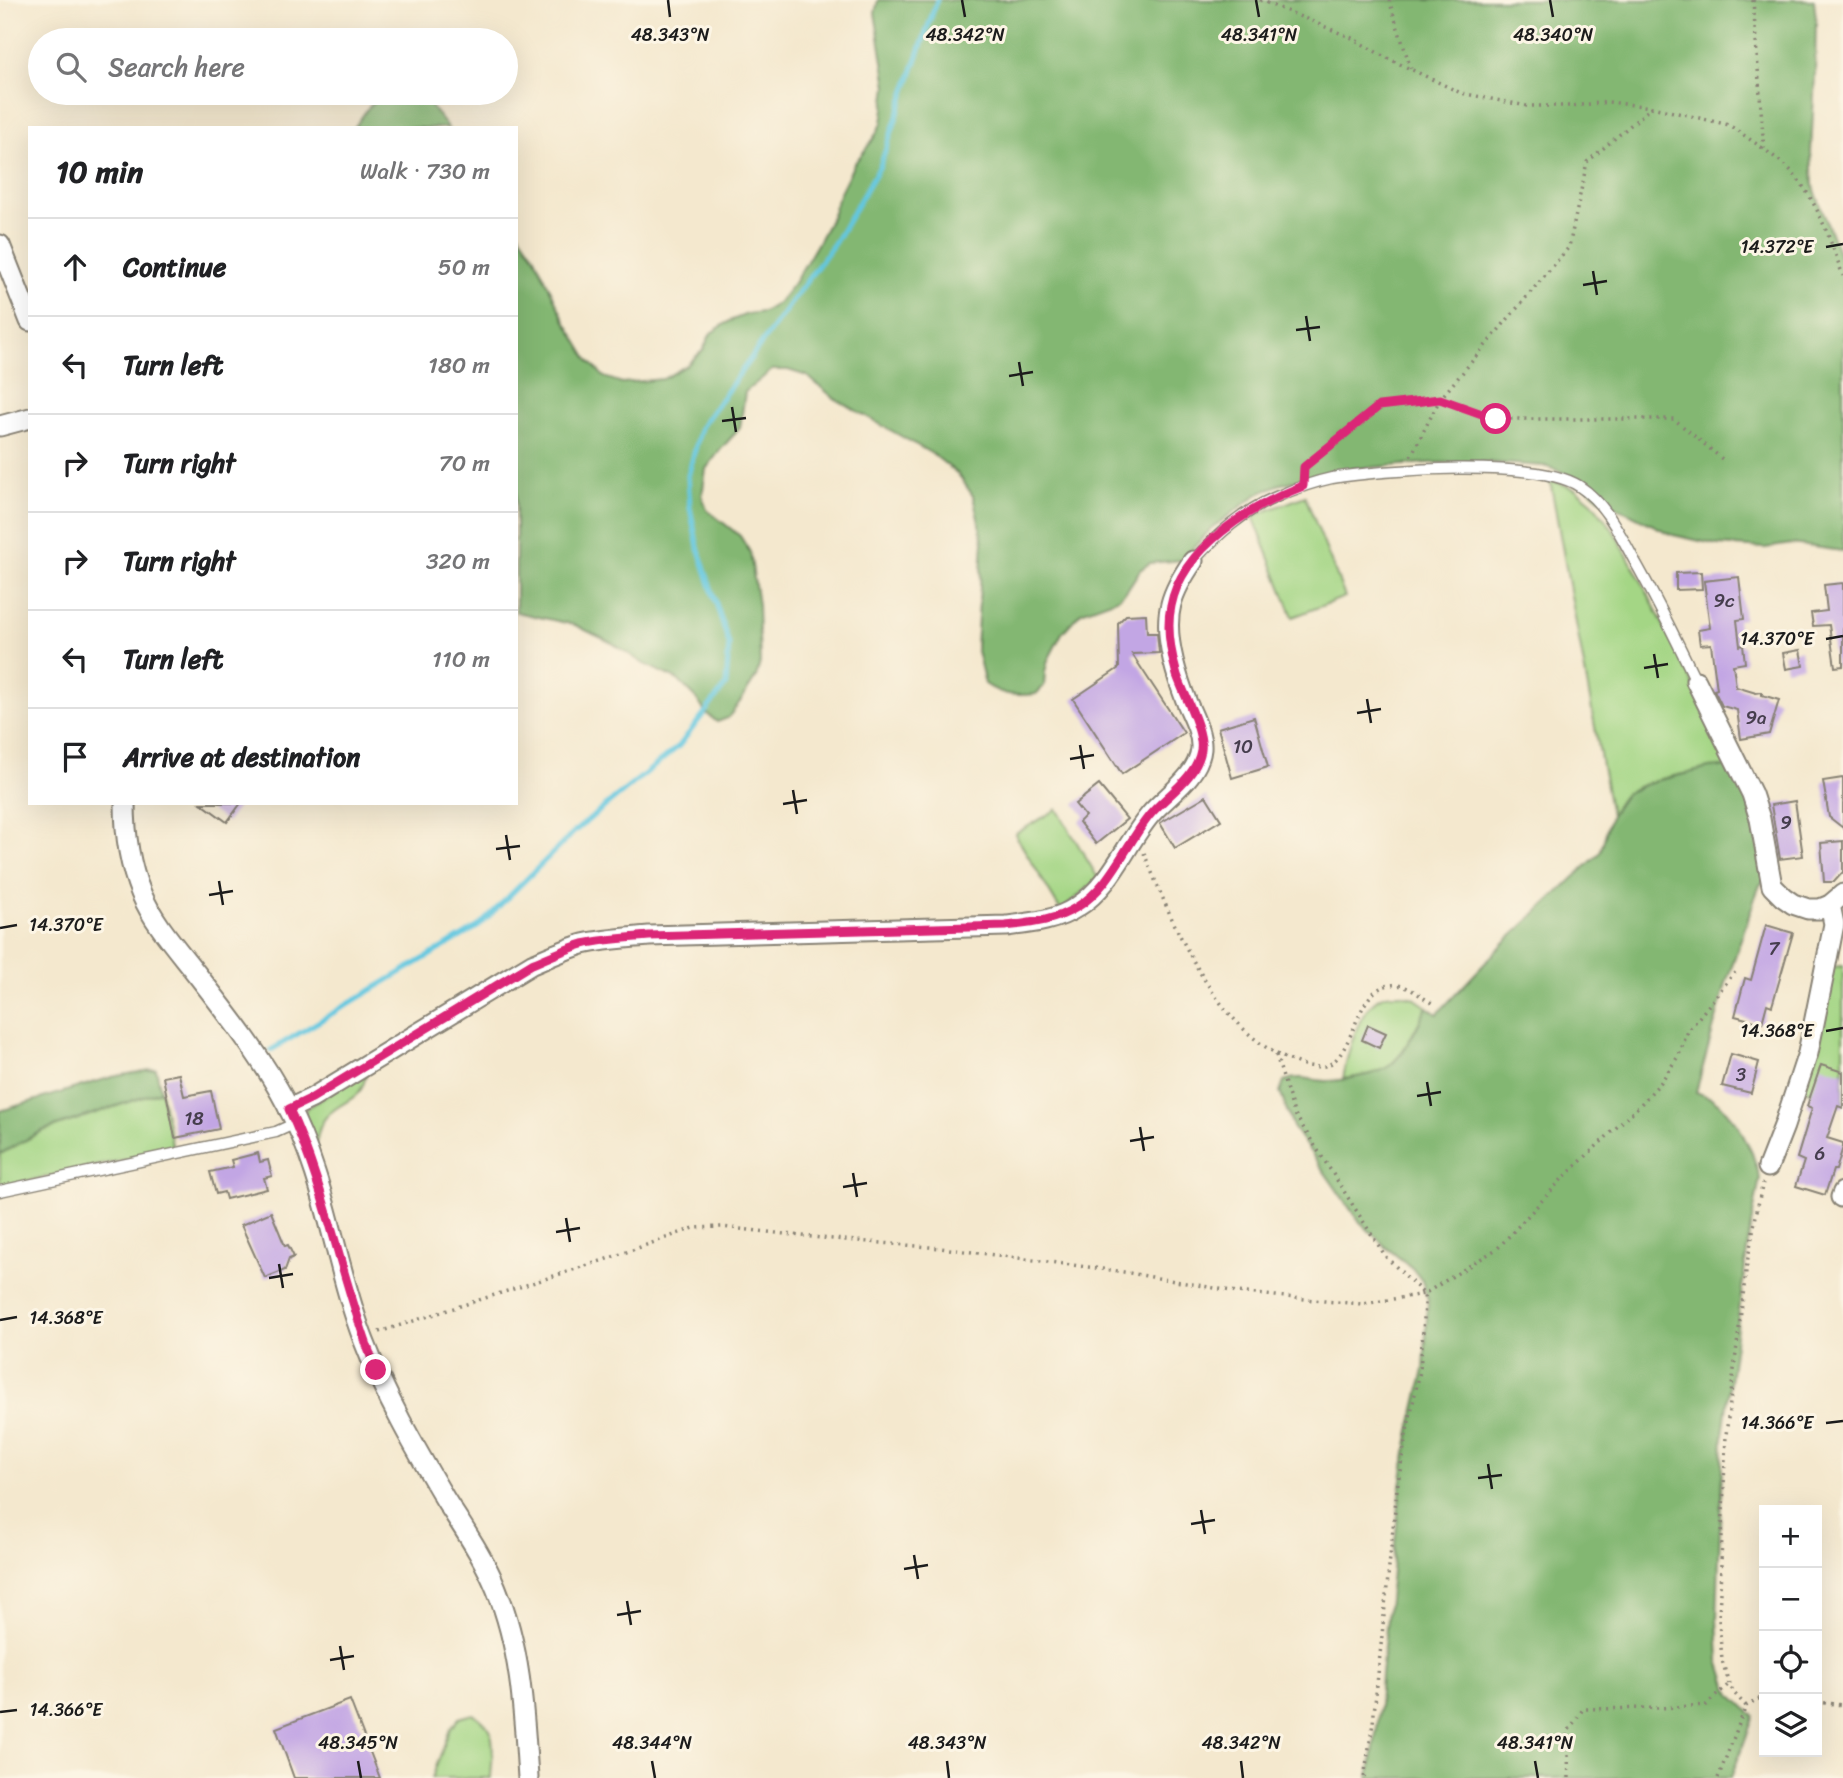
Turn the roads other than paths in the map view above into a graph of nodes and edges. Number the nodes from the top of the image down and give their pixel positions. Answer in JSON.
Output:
{"nodes":[{"id":1,"x":0,"y":245,"type":"edge"},
{"id":2,"x":28,"y":316,"type":"edge"},
{"id":3,"x":28,"y":419,"type":"edge"},
{"id":4,"x":0,"y":426,"type":"edge"},
{"id":5,"x":1193,"y":561,"type":"joint"},
{"id":6,"x":1696,"y":681,"type":"joint"},
{"id":7,"x":125,"y":805,"type":"edge"},
{"id":8,"x":1836,"y":899,"type":"edge"},
{"id":9,"x":293,"y":1116,"type":"junction"},
{"id":10,"x":1768,"y":1167,"type":"road end"},
{"id":11,"x":0,"y":1191,"type":"edge"},
{"id":12,"x":528,"y":1778,"type":"edge"}],
"edges":[{"from":1,"to":2,"type":"street"},
{"from":3,"to":4,"type":"street"},
{"from":5,"to":6,"type":"lane"},
{"from":5,"to":9,"type":"street"},
{"from":6,"to":8,"type":"street"},
{"from":7,"to":9,"type":"street"},
{"from":8,"to":10,"type":"street"},
{"from":9,"to":11,"type":"lane"},
{"from":9,"to":12,"type":"street"}]}
